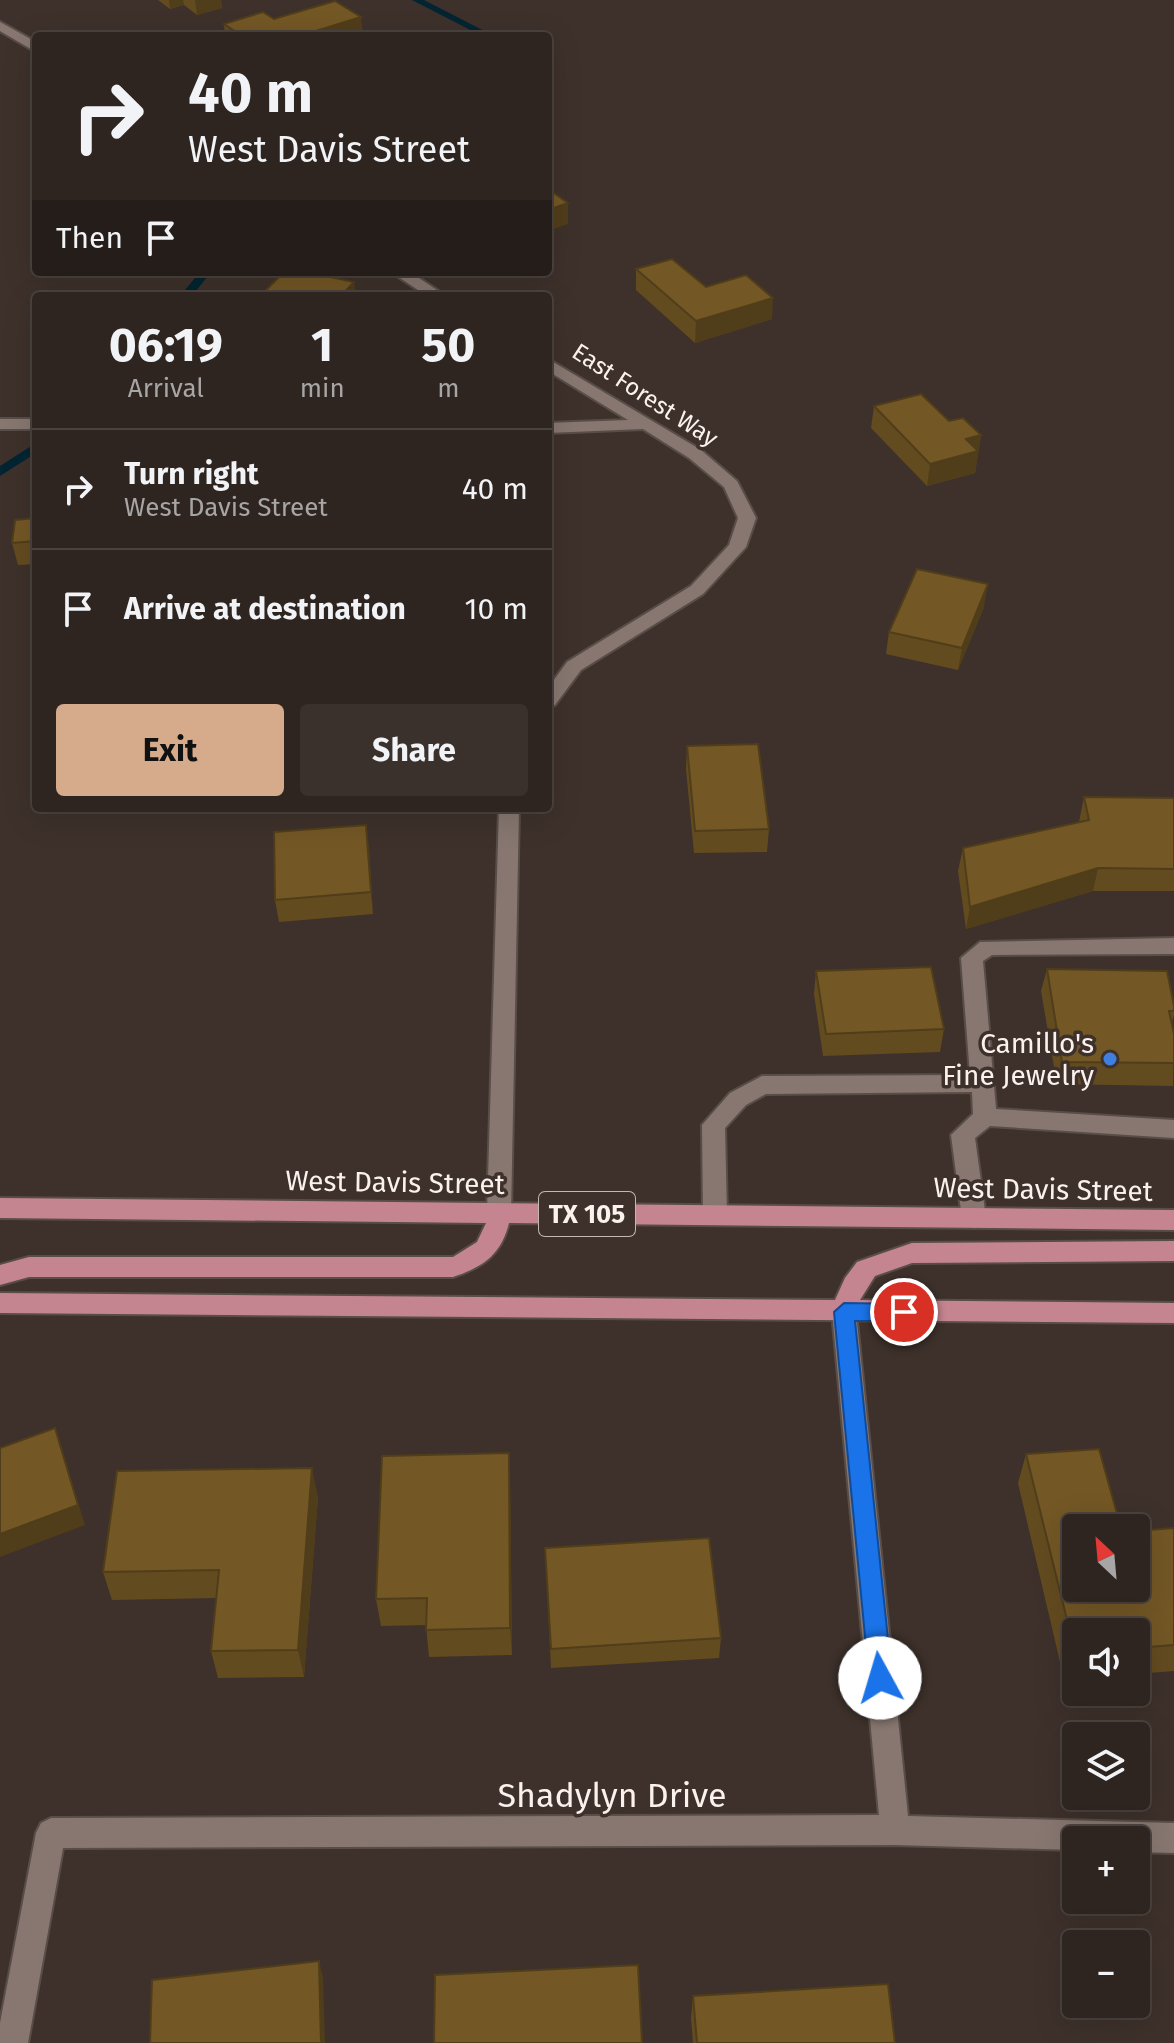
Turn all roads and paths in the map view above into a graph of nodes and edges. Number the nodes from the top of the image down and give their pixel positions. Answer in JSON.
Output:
{"nodes":[{"id":1,"x":0,"y":26,"type":"edge"},
{"id":2,"x":32,"y":46,"type":"edge"},
{"id":3,"x":406,"y":276,"type":"edge"},
{"id":4,"x":432,"y":292,"type":"edge"},
{"id":5,"x":552,"y":366,"type":"edge"},
{"id":6,"x":0,"y":424,"type":"edge"},
{"id":7,"x":32,"y":424,"type":"edge"},
{"id":8,"x":646,"y":424,"type":"junction"},
{"id":9,"x":552,"y":428,"type":"edge"},
{"id":10,"x":552,"y":696,"type":"edge"},
{"id":11,"x":509,"y":812,"type":"edge"},
{"id":12,"x":1174,"y":946,"type":"edge"},
{"id":13,"x":982,"y":1083,"type":"junction"},
{"id":14,"x":985,"y":1117,"type":"junction"},
{"id":15,"x":1174,"y":1129,"type":"edge"},
{"id":16,"x":0,"y":1208,"type":"edge"},
{"id":17,"x":499,"y":1213,"type":"junction"},
{"id":18,"x":715,"y":1215,"type":"junction"},
{"id":19,"x":974,"y":1218,"type":"junction"},
{"id":20,"x":1174,"y":1220,"type":"edge"},
{"id":21,"x":1174,"y":1251,"type":"edge"},
{"id":22,"x":0,"y":1275,"type":"edge"},
{"id":23,"x":0,"y":1303,"type":"edge"},
{"id":24,"x":844,"y":1312,"type":"junction"},
{"id":25,"x":1174,"y":1313,"type":"edge"},
{"id":26,"x":895,"y":1830,"type":"junction"},
{"id":27,"x":1174,"y":1838,"type":"edge"},
{"id":28,"x":12,"y":2043,"type":"edge"}],
"edges":[{"from":1,"to":2,"type":"street"},
{"from":3,"to":4,"type":"street"},
{"from":5,"to":8,"type":"street","name":"East Forest Way"},
{"from":6,"to":7,"type":"street"},
{"from":8,"to":9,"type":"street"},
{"from":8,"to":10,"type":"street","name":"East Forest Way"},
{"from":11,"to":17,"type":"street"},
{"from":12,"to":13,"type":"street"},
{"from":13,"to":14,"type":"street"},
{"from":13,"to":18,"type":"street"},
{"from":14,"to":15,"type":"street"},
{"from":14,"to":19,"type":"street"},
{"from":16,"to":17,"type":"main road","name":"West Davis Street","number":"TX 105"},
{"from":17,"to":18,"type":"main road","name":"West Davis Street","number":"TX 105"},
{"from":17,"to":22,"type":"main road"},
{"from":18,"to":19,"type":"main road","name":"West Davis Street","number":"TX 105"},
{"from":19,"to":20,"type":"main road","name":"West Davis Street","number":"TX 105"},
{"from":21,"to":24,"type":"main road"},
{"from":23,"to":24,"type":"main road"},
{"from":24,"to":25,"type":"main road"},
{"from":24,"to":26,"type":"street"},
{"from":26,"to":27,"type":"street","name":"Shadylyn Drive"},
{"from":26,"to":28,"type":"street","name":"Shadylyn Drive"}]}
